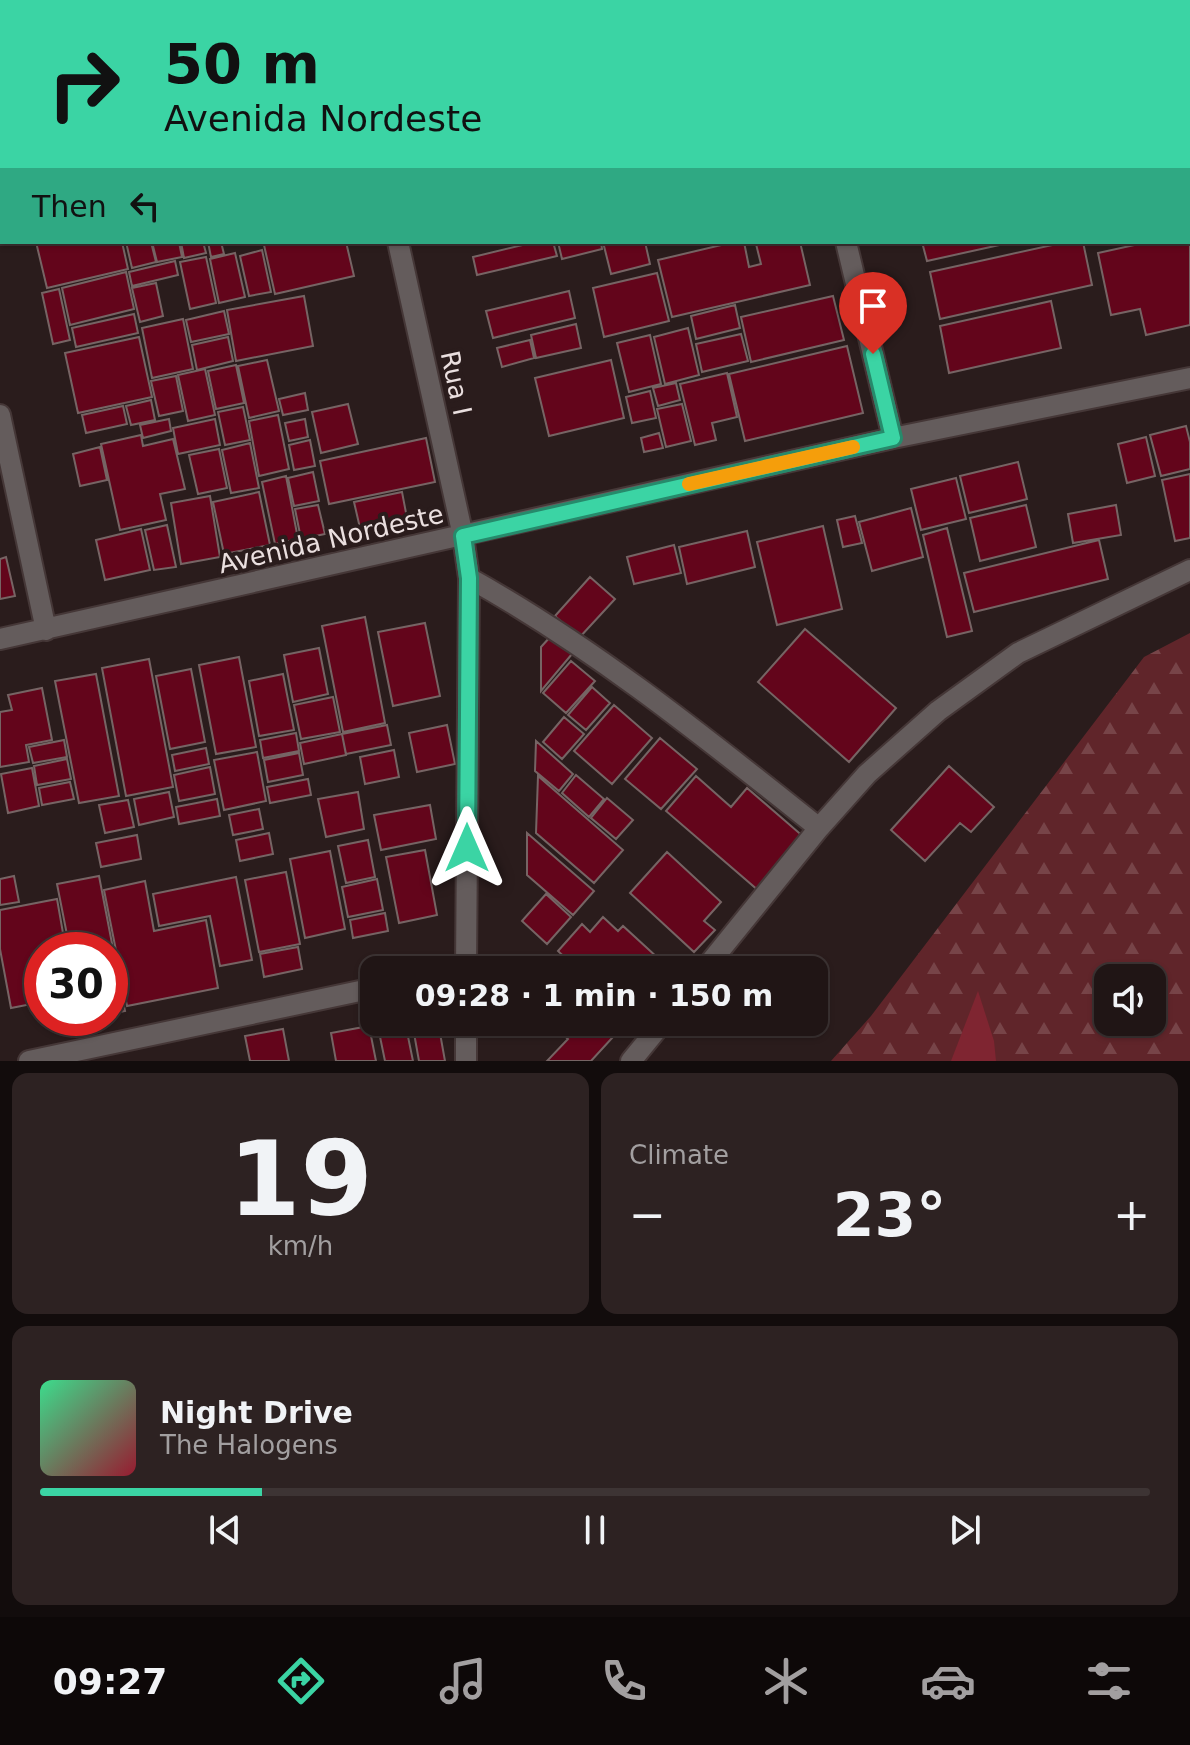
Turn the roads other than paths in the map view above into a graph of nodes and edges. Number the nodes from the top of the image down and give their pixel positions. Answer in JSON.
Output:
{"nodes":[{"id":1,"x":398,"y":244,"type":"edge"},
{"id":2,"x":846,"y":244,"type":"edge"},
{"id":3,"x":1190,"y":378,"type":"edge"},
{"id":4,"x":0,"y":415,"type":"edge"},
{"id":5,"x":893,"y":438,"type":"junction"},
{"id":6,"x":463,"y":536,"type":"junction"},
{"id":7,"x":1190,"y":570,"type":"edge"},
{"id":8,"x":469,"y":578,"type":"junction"},
{"id":9,"x":46,"y":630,"type":"junction"},
{"id":10,"x":0,"y":639,"type":"edge"},
{"id":11,"x":819,"y":828,"type":"junction"},
{"id":12,"x":464,"y":956,"type":"edge"},
{"id":13,"x":715,"y":956,"type":"edge"},
{"id":14,"x":360,"y":991,"type":"edge"},
{"id":15,"x":466,"y":1036,"type":"edge"},
{"id":16,"x":652,"y":1036,"type":"edge"},
{"id":17,"x":29,"y":1061,"type":"edge"},
{"id":18,"x":466,"y":1061,"type":"edge"},
{"id":19,"x":631,"y":1061,"type":"edge"}],
"edges":[{"from":1,"to":6,"type":"street","name":"Rua I"},
{"from":2,"to":5,"type":"street"},
{"from":3,"to":5,"type":"street","name":"Avenida Nordeste"},
{"from":4,"to":9,"type":"street"},
{"from":5,"to":6,"type":"street","name":"Avenida Nordeste"},
{"from":6,"to":8,"type":"street","name":"Rua I"},
{"from":6,"to":9,"type":"street","name":"Avenida Nordeste"},
{"from":7,"to":11,"type":"street"},
{"from":8,"to":11,"type":"street"},
{"from":8,"to":12,"type":"street","name":"Rua I"},
{"from":9,"to":10,"type":"street","name":"Avenida Nordeste"},
{"from":11,"to":13,"type":"street"},
{"from":14,"to":17,"type":"street"},
{"from":15,"to":18,"type":"street"},
{"from":16,"to":19,"type":"street"}]}
